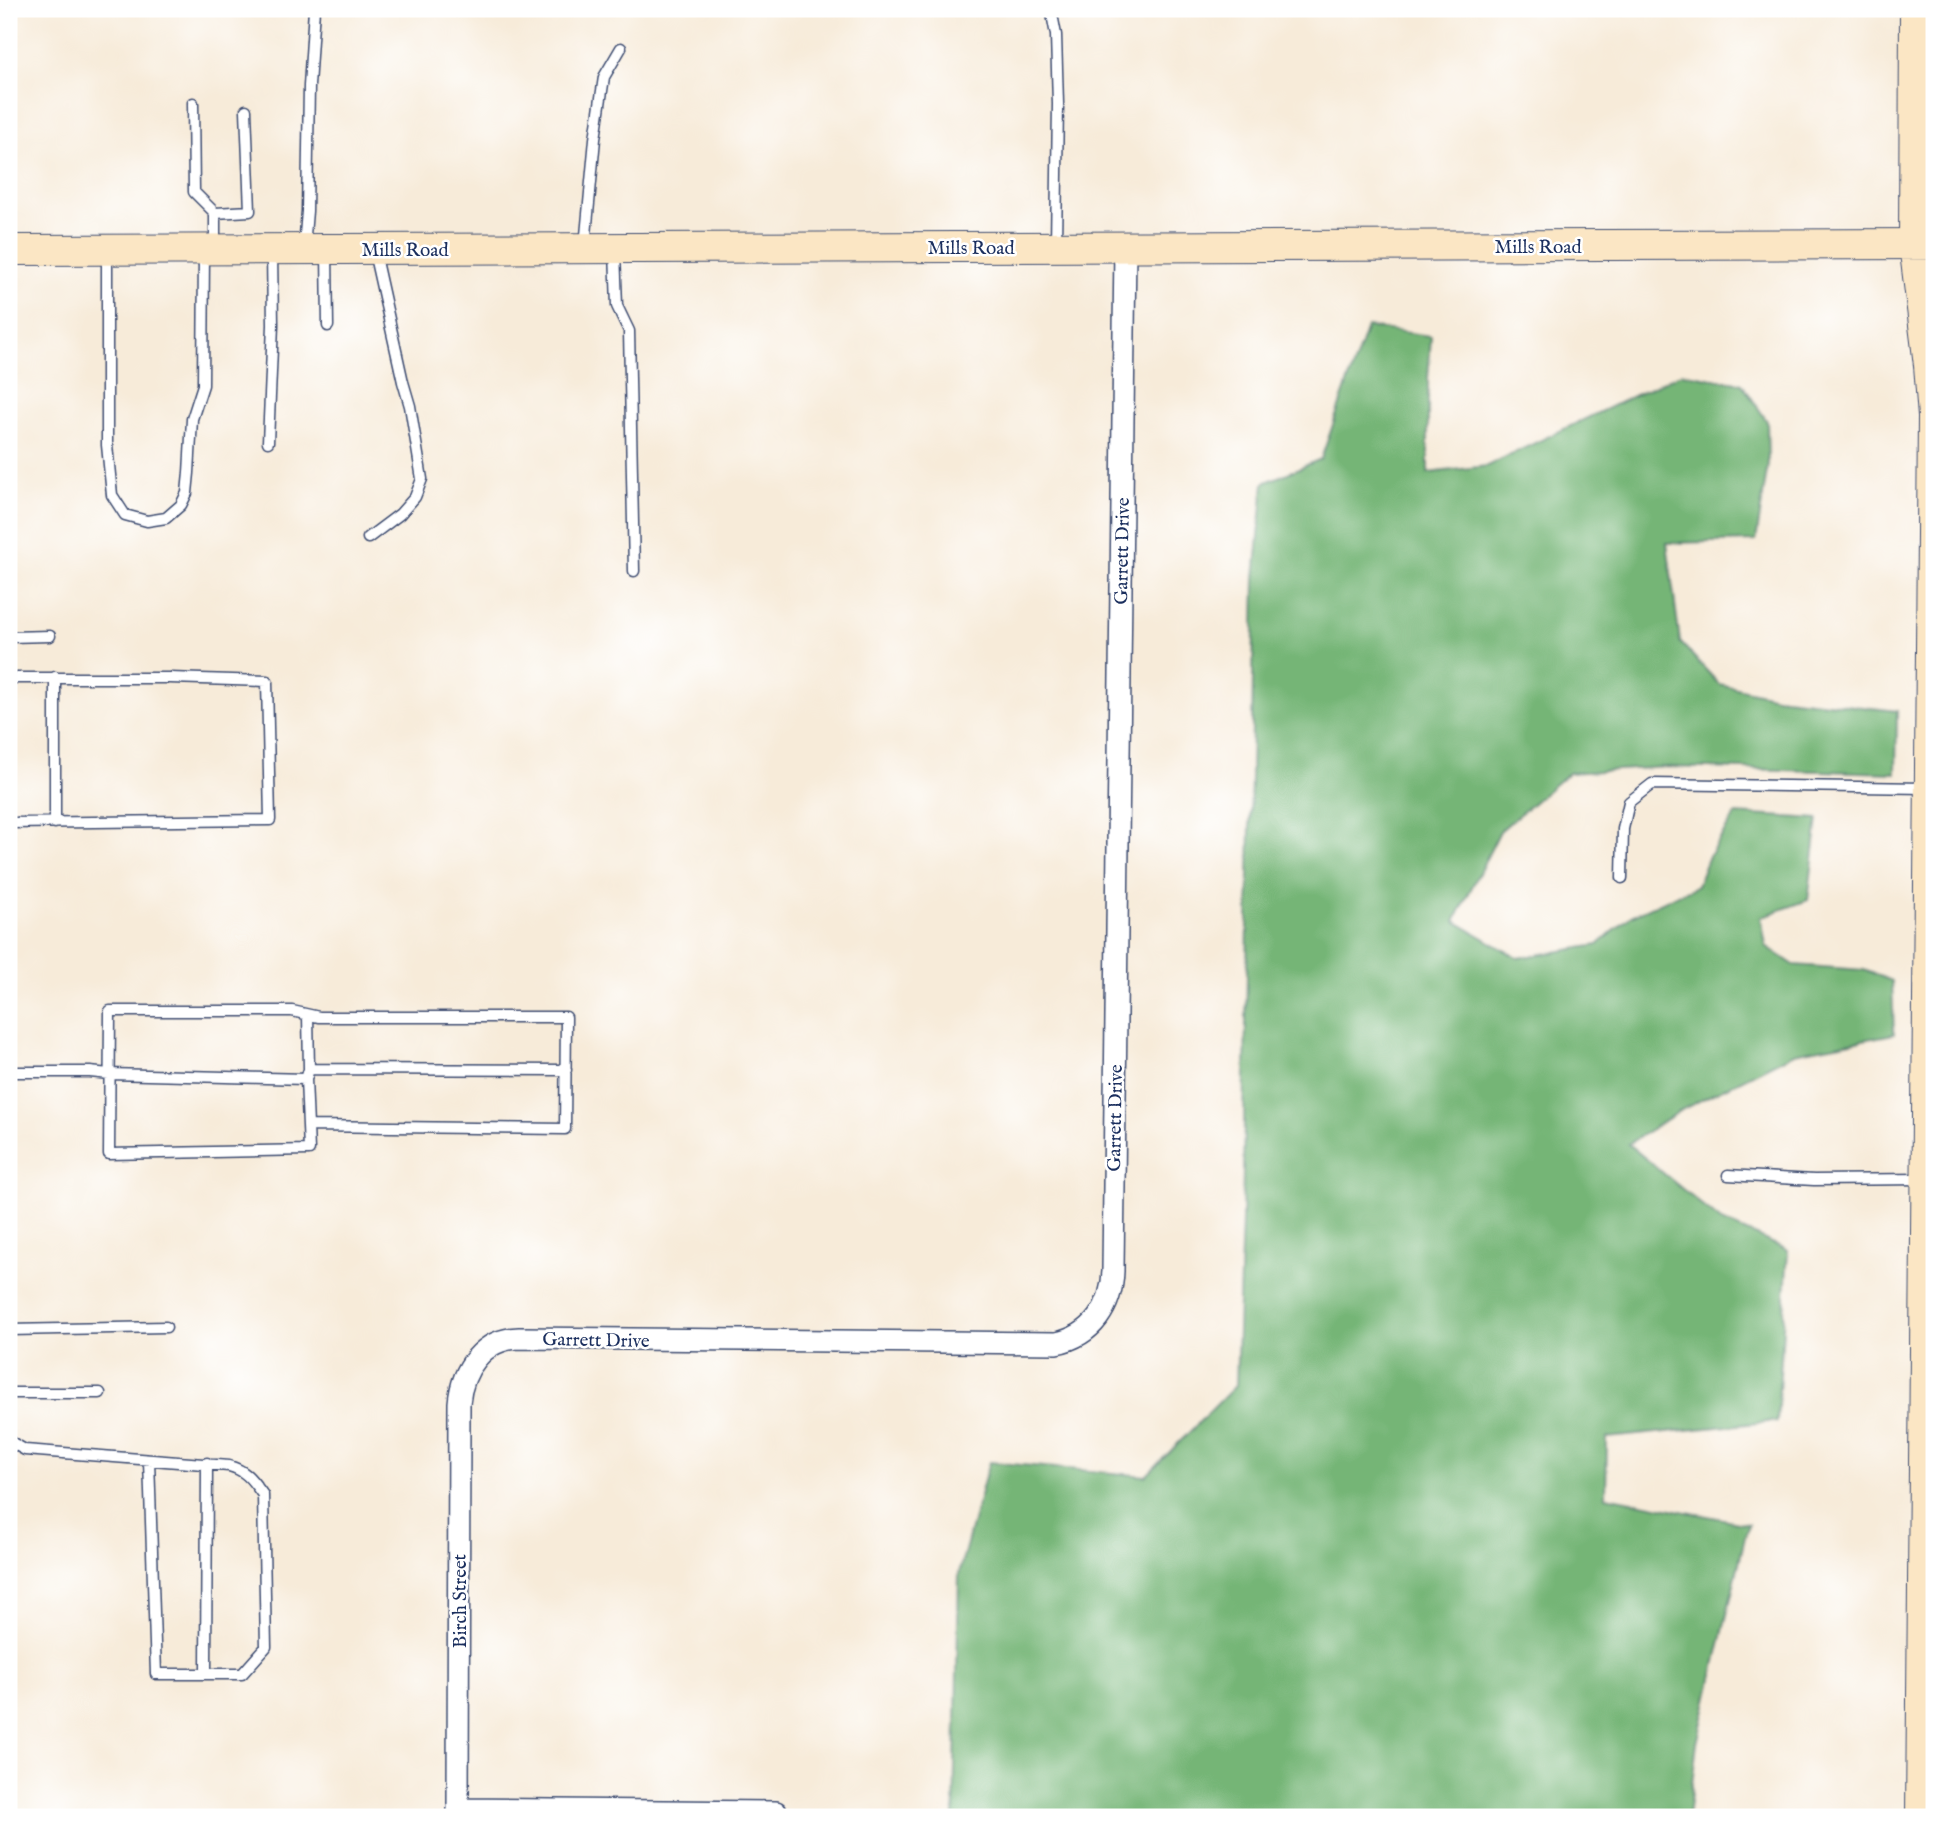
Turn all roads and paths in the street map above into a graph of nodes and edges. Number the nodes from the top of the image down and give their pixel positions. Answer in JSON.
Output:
{"nodes":[{"id":1,"x":314,"y":9,"type":"edge"},
{"id":2,"x":1051,"y":9,"type":"edge"},
{"id":3,"x":1915,"y":9,"type":"edge"},
{"id":4,"x":621,"y":48,"type":"dead end"},
{"id":5,"x":194,"y":103,"type":"dead end"},
{"id":6,"x":246,"y":110,"type":"dead end"},
{"id":7,"x":215,"y":213,"type":"junction"},
{"id":8,"x":1924,"y":244,"type":"edge"},
{"id":9,"x":1056,"y":247,"type":"junction"},
{"id":10,"x":1125,"y":247,"type":"junction"},
{"id":11,"x":585,"y":248,"type":"junction"},
{"id":12,"x":615,"y":248,"type":"junction"},
{"id":13,"x":107,"y":249,"type":"junction"},
{"id":14,"x":209,"y":249,"type":"junction"},
{"id":15,"x":272,"y":249,"type":"junction"},
{"id":16,"x":315,"y":249,"type":"junction"},
{"id":17,"x":374,"y":249,"type":"junction"},
{"id":18,"x":9,"y":250,"type":"edge"},
{"id":19,"x":328,"y":326,"type":"dead end"},
{"id":20,"x":268,"y":442,"type":"dead end"},
{"id":21,"x":368,"y":538,"type":"dead end"},
{"id":22,"x":634,"y":571,"type":"dead end"},
{"id":23,"x":9,"y":636,"type":"edge"},
{"id":24,"x":50,"y":636,"type":"dead end"},
{"id":25,"x":54,"y":677,"type":"junction"},
{"id":26,"x":9,"y":678,"type":"edge"},
{"id":27,"x":1929,"y":788,"type":"junction"},
{"id":28,"x":9,"y":823,"type":"edge"},
{"id":29,"x":55,"y":823,"type":"junction"},
{"id":30,"x":1622,"y":878,"type":"dead end"},
{"id":31,"x":308,"y":1015,"type":"junction"},
{"id":32,"x":566,"y":1070,"type":"junction"},
{"id":33,"x":9,"y":1072,"type":"edge"},
{"id":34,"x":109,"y":1074,"type":"junction"},
{"id":35,"x":307,"y":1074,"type":"junction"},
{"id":36,"x":308,"y":1126,"type":"junction"},
{"id":37,"x":1728,"y":1175,"type":"dead end"},
{"id":38,"x":1927,"y":1179,"type":"junction"},
{"id":39,"x":166,"y":1327,"type":"dead end"},
{"id":40,"x":9,"y":1330,"type":"edge"},
{"id":41,"x":1929,"y":1384,"type":"edge"},
{"id":42,"x":461,"y":1385,"type":"joint"},
{"id":43,"x":9,"y":1393,"type":"edge"},
{"id":44,"x":100,"y":1393,"type":"dead end"},
{"id":45,"x":9,"y":1441,"type":"edge"},
{"id":46,"x":149,"y":1460,"type":"junction"},
{"id":47,"x":207,"y":1464,"type":"junction"},
{"id":48,"x":206,"y":1674,"type":"junction"},
{"id":49,"x":776,"y":1812,"type":"dead end"},
{"id":50,"x":458,"y":1813,"type":"edge"},
{"id":51,"x":1921,"y":1817,"type":"edge"}],
"edges":[{"from":1,"to":16,"type":"lane"},
{"from":2,"to":9,"type":"lane"},
{"from":3,"to":8,"type":"street"},
{"from":4,"to":11,"type":"lane"},
{"from":5,"to":7,"type":"lane"},
{"from":6,"to":7,"type":"lane"},
{"from":7,"to":14,"type":"lane"},
{"from":8,"to":10,"type":"street","name":"Mills Road"},
{"from":8,"to":27,"type":"street"},
{"from":9,"to":10,"type":"street","name":"Mills Road"},
{"from":9,"to":12,"type":"street","name":"Mills Road"},
{"from":10,"to":42,"type":"street","name":"Garrett Drive"},
{"from":11,"to":12,"type":"street","name":"Mills Road"},
{"from":11,"to":17,"type":"street","name":"Mills Road"},
{"from":12,"to":22,"type":"lane"},
{"from":13,"to":14,"type":"street","name":"Mills Road"},
{"from":13,"to":14,"type":"lane"},
{"from":13,"to":18,"type":"street","name":"Mills Road"},
{"from":14,"to":15,"type":"street","name":"Mills Road"},
{"from":15,"to":16,"type":"street","name":"Mills Road"},
{"from":15,"to":20,"type":"lane"},
{"from":16,"to":17,"type":"street","name":"Mills Road"},
{"from":16,"to":19,"type":"lane"},
{"from":17,"to":21,"type":"lane"},
{"from":23,"to":24,"type":"lane"},
{"from":25,"to":26,"type":"lane"},
{"from":25,"to":29,"type":"lane"},
{"from":25,"to":29,"type":"lane"},
{"from":27,"to":30,"type":"lane"},
{"from":27,"to":38,"type":"street"},
{"from":28,"to":29,"type":"lane"},
{"from":31,"to":32,"type":"lane"},
{"from":31,"to":34,"type":"lane"},
{"from":31,"to":35,"type":"lane"},
{"from":32,"to":35,"type":"lane"},
{"from":32,"to":36,"type":"lane"},
{"from":33,"to":34,"type":"lane"},
{"from":34,"to":35,"type":"lane"},
{"from":34,"to":36,"type":"lane"},
{"from":35,"to":36,"type":"lane"},
{"from":37,"to":38,"type":"lane"},
{"from":38,"to":41,"type":"street"},
{"from":39,"to":40,"type":"lane"},
{"from":41,"to":51,"type":"street"},
{"from":42,"to":50,"type":"street","name":"Birch Street"},
{"from":43,"to":44,"type":"lane"},
{"from":45,"to":46,"type":"lane"},
{"from":46,"to":47,"type":"lane"},
{"from":46,"to":48,"type":"lane"},
{"from":47,"to":48,"type":"lane"},
{"from":47,"to":48,"type":"lane"},
{"from":49,"to":50,"type":"street"}]}
